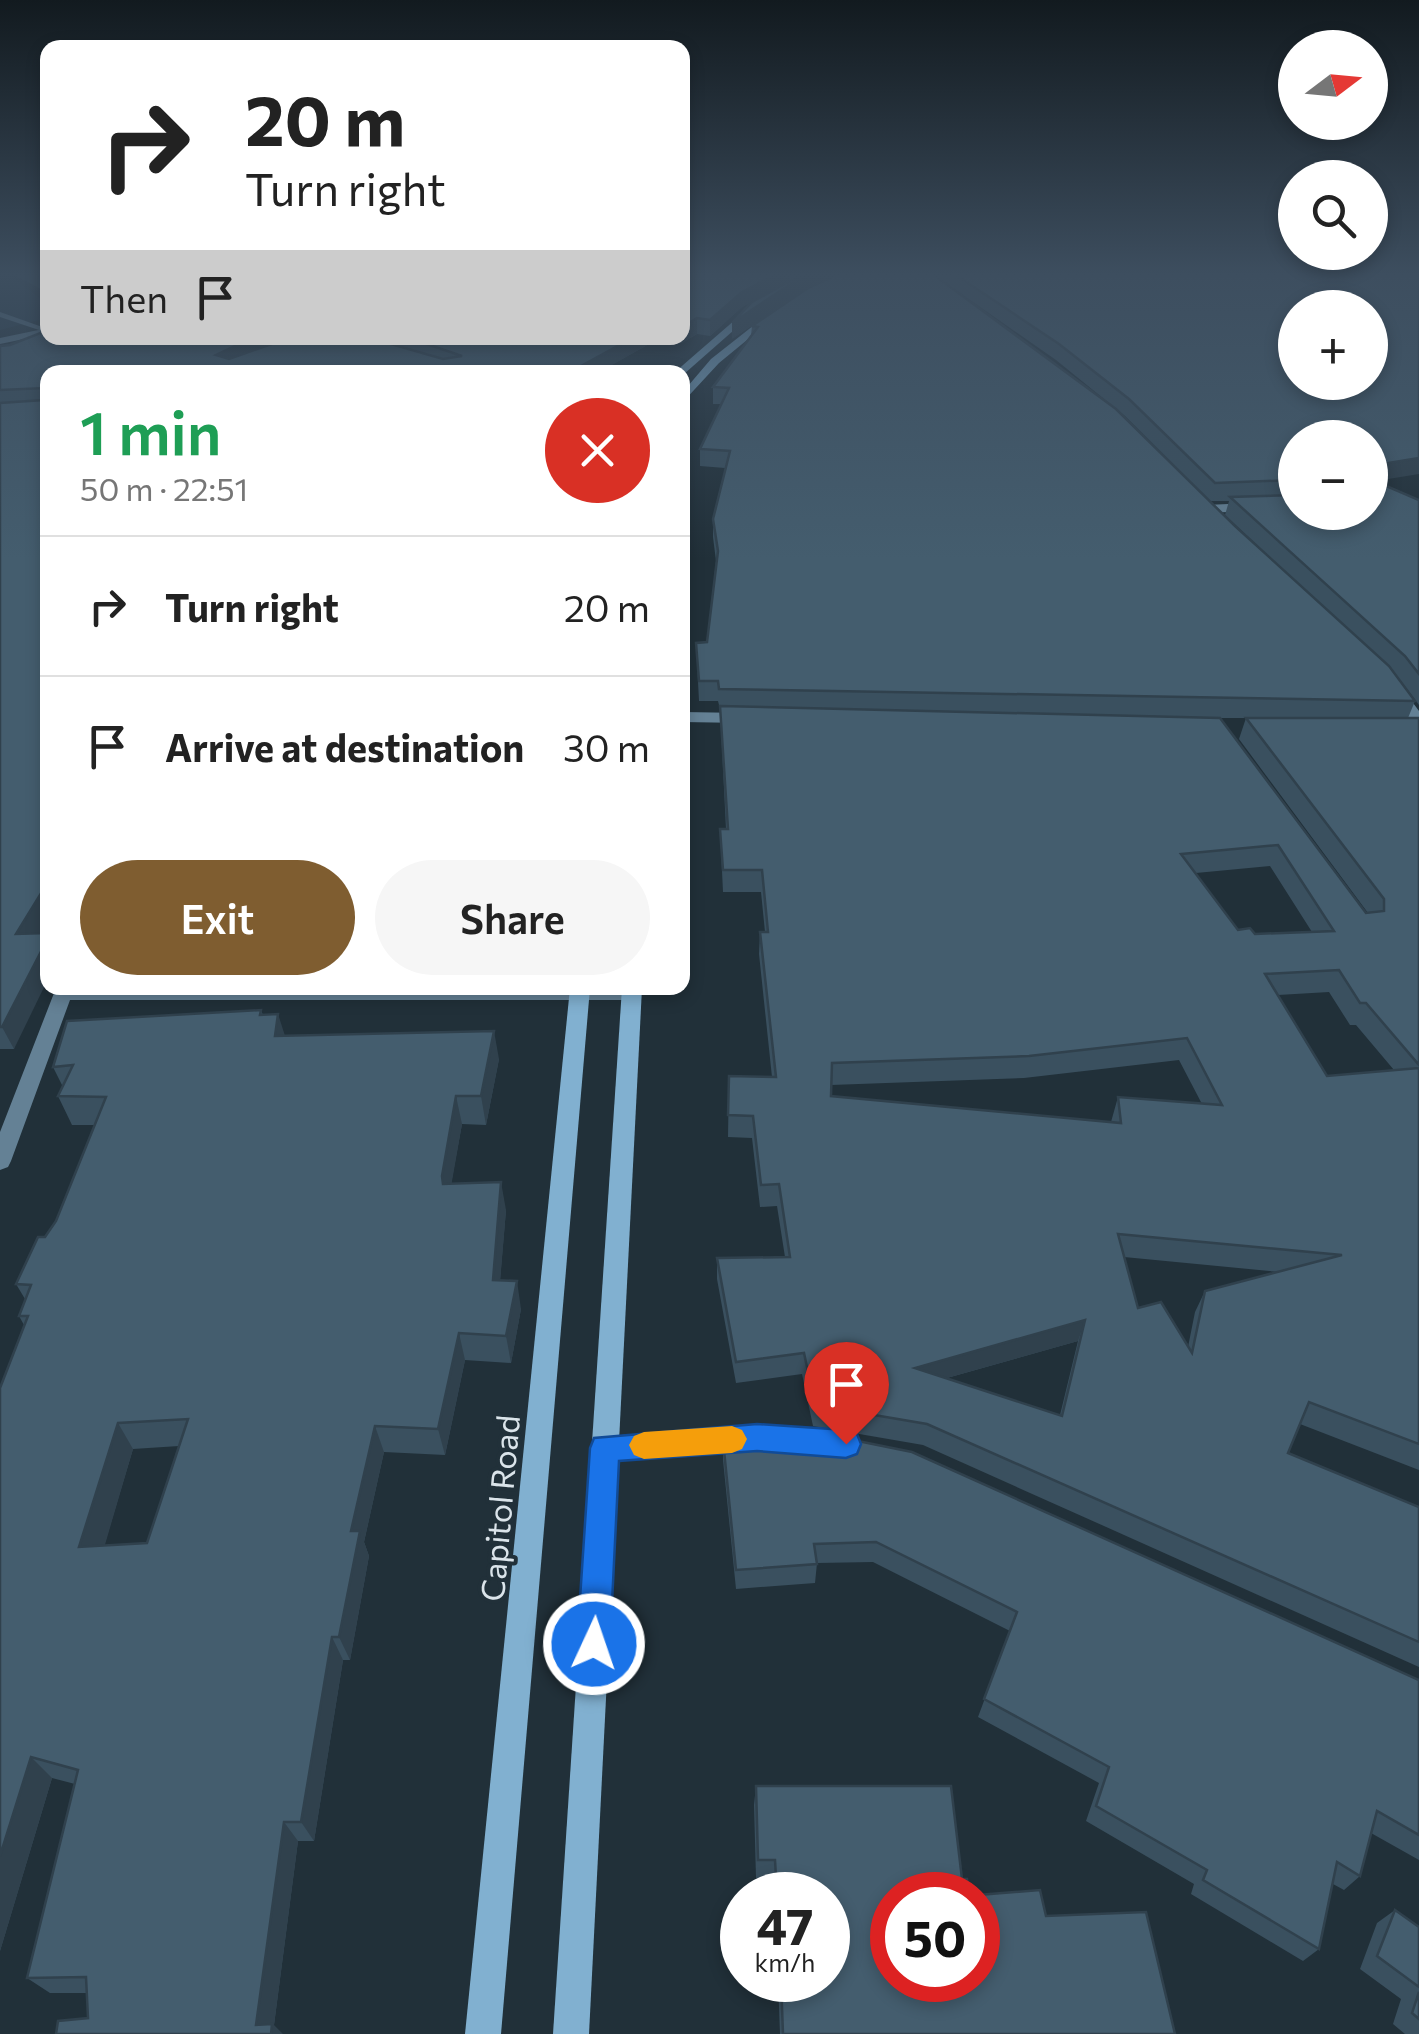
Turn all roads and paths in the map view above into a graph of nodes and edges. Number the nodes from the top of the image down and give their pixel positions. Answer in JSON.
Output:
{"nodes":[{"id":1,"x":707,"y":370,"type":"edge"},
{"id":2,"x":690,"y":391,"type":"edge"},
{"id":3,"x":1194,"y":496,"type":"edge"},
{"id":4,"x":1278,"y":508,"type":"edge"},
{"id":5,"x":1390,"y":682,"type":"edge"},
{"id":6,"x":690,"y":717,"type":"edge"},
{"id":7,"x":762,"y":719,"type":"edge"},
{"id":8,"x":1419,"y":722,"type":"edge"},
{"id":9,"x":1399,"y":730,"type":"edge"},
{"id":10,"x":1419,"y":730,"type":"edge"},
{"id":11,"x":62,"y":995,"type":"edge"},
{"id":12,"x":579,"y":995,"type":"edge"},
{"id":13,"x":631,"y":995,"type":"edge"},
{"id":14,"x":0,"y":1161,"type":"edge"},
{"id":15,"x":793,"y":1440,"type":"edge"},
{"id":16,"x":605,"y":1448,"type":"junction"},
{"id":17,"x":483,"y":2034,"type":"edge"},
{"id":18,"x":572,"y":2034,"type":"edge"}],
"edges":[{"from":1,"to":2,"type":"main road"},
{"from":3,"to":4,"type":"street"},
{"from":5,"to":8,"type":"street"},
{"from":6,"to":7,"type":"street"},
{"from":9,"to":10,"type":"street"},
{"from":11,"to":14,"type":"street"},
{"from":12,"to":17,"type":"main road","name":"Capitol Road"},
{"from":13,"to":16,"type":"main road"},
{"from":15,"to":16,"type":"street"},
{"from":16,"to":18,"type":"main road"}]}
